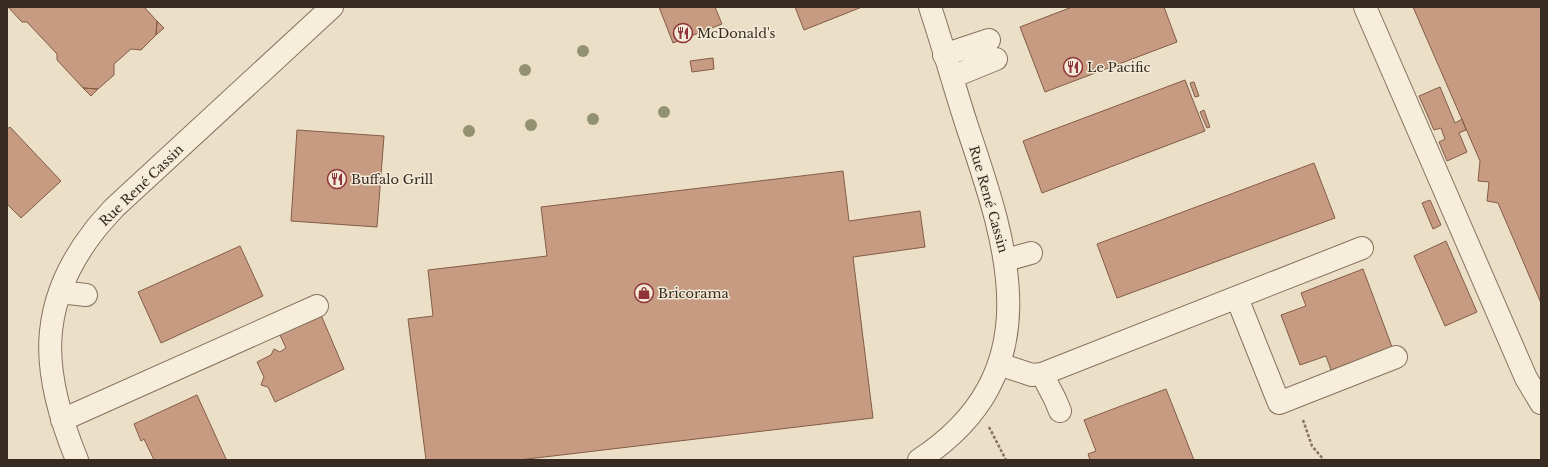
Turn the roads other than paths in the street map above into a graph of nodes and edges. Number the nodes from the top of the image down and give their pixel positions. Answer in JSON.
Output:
{"nodes":[{"id":1,"x":332,"y":7,"type":"edge"},
{"id":2,"x":930,"y":7,"type":"edge"},
{"id":3,"x":1365,"y":7,"type":"edge"},
{"id":4,"x":944,"y":55,"type":"junction"},
{"id":5,"x":952,"y":77,"type":"junction"},
{"id":6,"x":1362,"y":248,"type":"dead end"},
{"id":7,"x":1031,"y":253,"type":"dead end"},
{"id":8,"x":1006,"y":260,"type":"junction"},
{"id":9,"x":60,"y":292,"type":"junction"},
{"id":10,"x":86,"y":295,"type":"dead end"},
{"id":11,"x":1237,"y":298,"type":"junction"},
{"id":12,"x":317,"y":306,"type":"dead end"},
{"id":13,"x":1396,"y":357,"type":"dead end"},
{"id":14,"x":999,"y":364,"type":"junction"},
{"id":15,"x":1042,"y":374,"type":"junction"},
{"id":16,"x":1541,"y":403,"type":"edge"},
{"id":17,"x":1060,"y":411,"type":"dead end"},
{"id":18,"x":62,"y":420,"type":"junction"},
{"id":19,"x":77,"y":460,"type":"edge"},
{"id":20,"x":919,"y":460,"type":"edge"}],
"edges":[{"from":1,"to":9,"type":"street","name":"Rue René Cassin"},
{"from":2,"to":4,"type":"street","name":"Rue René Cassin"},
{"from":3,"to":16,"type":"street"},
{"from":4,"to":5,"type":"street","name":"Rue René Cassin"},
{"from":4,"to":5,"type":"street"},
{"from":5,"to":8,"type":"street","name":"Rue René Cassin"},
{"from":6,"to":11,"type":"street"},
{"from":7,"to":8,"type":"street"},
{"from":8,"to":14,"type":"street","name":"Rue René Cassin"},
{"from":9,"to":10,"type":"street"},
{"from":9,"to":18,"type":"street","name":"Rue René Cassin"},
{"from":11,"to":13,"type":"street"},
{"from":11,"to":15,"type":"street"},
{"from":12,"to":18,"type":"street"},
{"from":14,"to":15,"type":"street"},
{"from":14,"to":20,"type":"street","name":"Rue René Cassin"},
{"from":15,"to":17,"type":"street"},
{"from":18,"to":19,"type":"street","name":"Rue René Cassin"}]}
